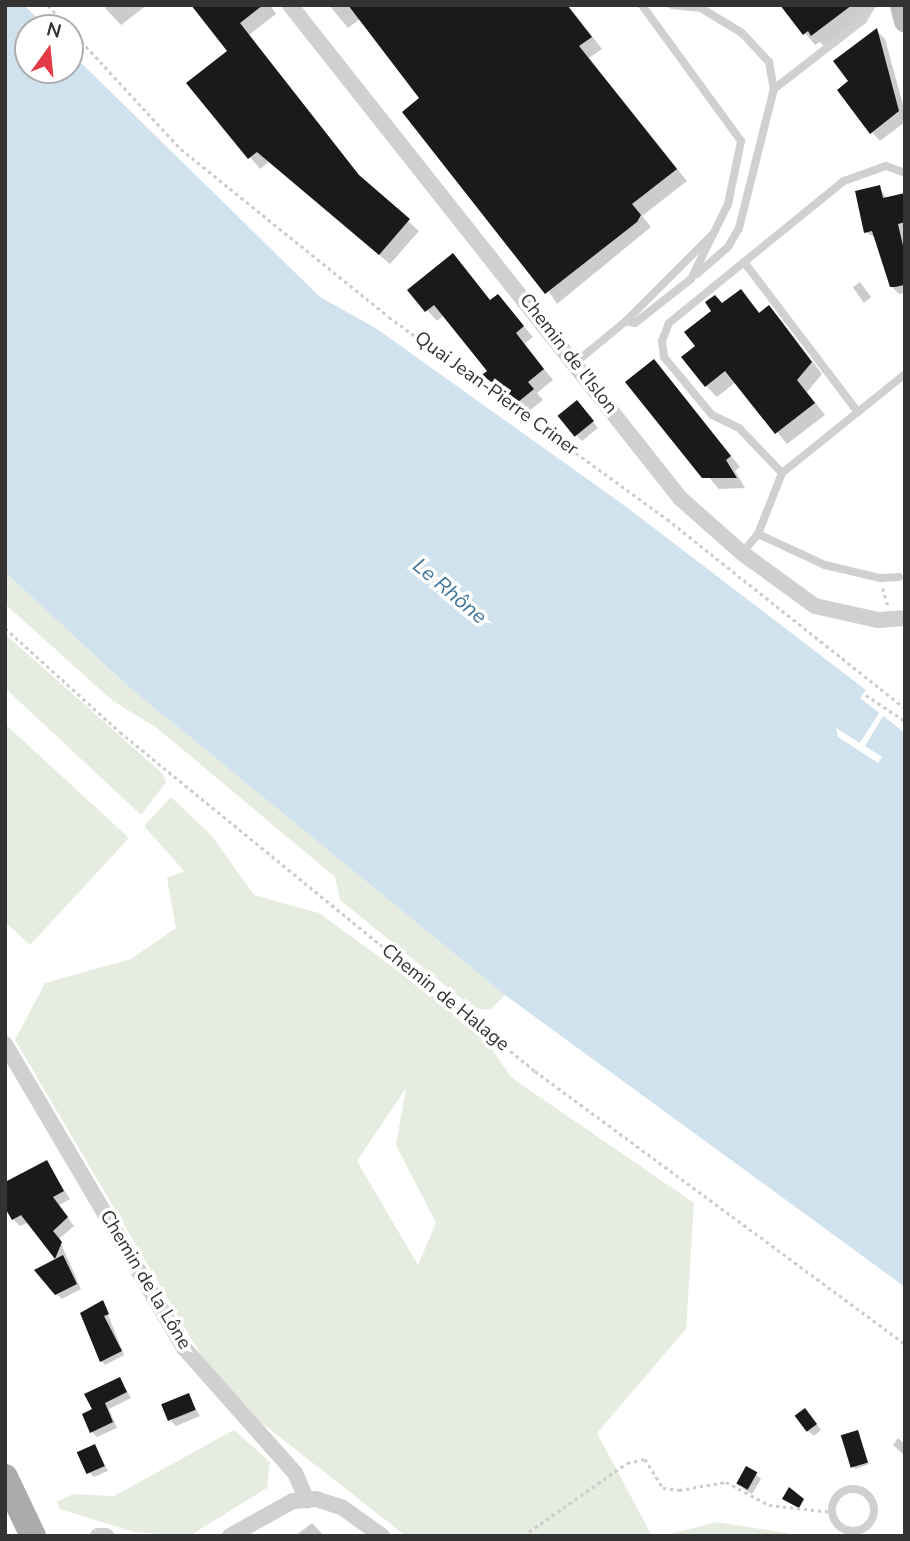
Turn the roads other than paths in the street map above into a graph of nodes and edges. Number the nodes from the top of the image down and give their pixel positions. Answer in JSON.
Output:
{"nodes":[{"id":1,"x":290,"y":5,"type":"edge"},
{"id":2,"x":642,"y":5,"type":"edge"},
{"id":3,"x":672,"y":5,"type":"edge"},
{"id":4,"x":872,"y":5,"type":"edge"},
{"id":5,"x":901,"y":5,"type":"edge"},
{"id":6,"x":905,"y":21,"type":"edge"},
{"id":7,"x":774,"y":89,"type":"junction"},
{"id":8,"x":905,"y":173,"type":"edge"},
{"id":9,"x":718,"y":230,"type":"junction"},
{"id":10,"x":744,"y":262,"type":"junction"},
{"id":11,"x":691,"y":279,"type":"junction"},
{"id":12,"x":626,"y":321,"type":"junction"},
{"id":13,"x":575,"y":363,"type":"junction"},
{"id":14,"x":905,"y":374,"type":"edge"},
{"id":15,"x":858,"y":412,"type":"junction"},
{"id":16,"x":782,"y":473,"type":"junction"},
{"id":17,"x":758,"y":534,"type":"junction"},
{"id":18,"x":742,"y":553,"type":"junction"},
{"id":19,"x":899,"y":577,"type":"dead end"},
{"id":20,"x":898,"y":619,"type":"edge"},
{"id":21,"x":5,"y":1044,"type":"edge"},
{"id":22,"x":5,"y":1477,"type":"edge"},
{"id":23,"x":307,"y":1500,"type":"junction"},
{"id":24,"x":845,"y":1533,"type":"edge"},
{"id":25,"x":33,"y":1536,"type":"edge"},
{"id":26,"x":98,"y":1536,"type":"edge"},
{"id":27,"x":106,"y":1536,"type":"edge"},
{"id":28,"x":230,"y":1536,"type":"edge"},
{"id":29,"x":382,"y":1536,"type":"edge"}],
"edges":[{"from":1,"to":13,"type":"street","name":"Chemin de l'Islon"},
{"from":2,"to":9,"type":"lane"},
{"from":3,"to":7,"type":"lane"},
{"from":4,"to":7,"type":"lane"},
{"from":5,"to":6,"type":"main road"},
{"from":7,"to":11,"type":"lane"},
{"from":8,"to":10,"type":"lane"},
{"from":9,"to":11,"type":"lane"},
{"from":9,"to":12,"type":"lane"},
{"from":10,"to":15,"type":"lane"},
{"from":10,"to":16,"type":"lane"},
{"from":11,"to":12,"type":"lane"},
{"from":12,"to":13,"type":"lane"},
{"from":13,"to":18,"type":"street","name":"Chemin de l'Islon"},
{"from":14,"to":15,"type":"lane"},
{"from":15,"to":16,"type":"lane"},
{"from":16,"to":17,"type":"lane"},
{"from":17,"to":18,"type":"lane"},
{"from":17,"to":19,"type":"lane"},
{"from":18,"to":20,"type":"street","name":"Chemin de l'Islon"},
{"from":21,"to":23,"type":"street","name":"Chemin de la Lône"},
{"from":22,"to":25,"type":"main road"},
{"from":23,"to":28,"type":"street"},
{"from":23,"to":29,"type":"street"},
{"from":24,"to":24,"type":"lane"},
{"from":26,"to":27,"type":"street"}]}
